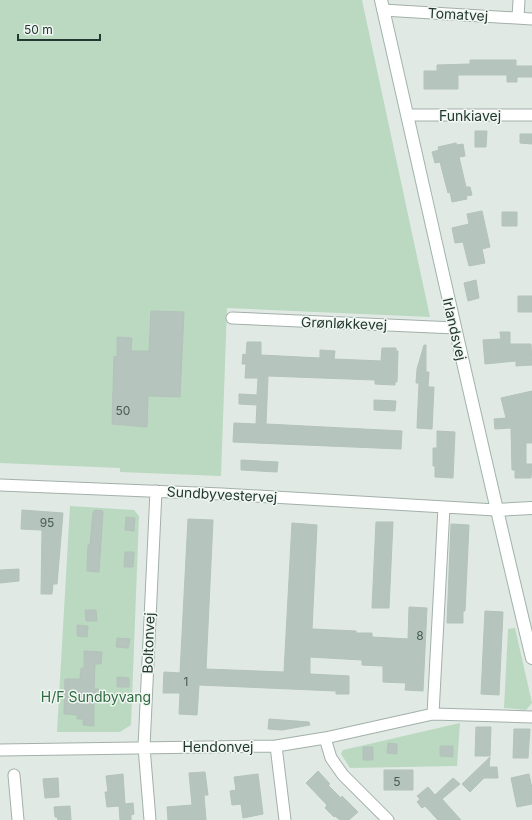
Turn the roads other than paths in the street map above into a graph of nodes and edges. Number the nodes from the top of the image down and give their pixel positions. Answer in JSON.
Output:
{"nodes":[{"id":1,"x":519,"y":0,"type":"edge"},
{"id":2,"x":382,"y":5,"type":"edge"},
{"id":3,"x":518,"y":18,"type":"junction"},
{"id":4,"x":532,"y":19,"type":"edge"},
{"id":5,"x":408,"y":115,"type":"junction"},
{"id":6,"x":532,"y":115,"type":"edge"},
{"id":7,"x":232,"y":318,"type":"dead end"},
{"id":8,"x":455,"y":328,"type":"junction"},
{"id":9,"x":0,"y":485,"type":"edge"},
{"id":10,"x":156,"y":491,"type":"junction"},
{"id":11,"x":444,"y":507,"type":"junction"},
{"id":12,"x":532,"y":508,"type":"edge"},
{"id":13,"x":496,"y":510,"type":"junction"},
{"id":14,"x":532,"y":658,"type":"edge"},
{"id":15,"x":433,"y":714,"type":"junction"},
{"id":16,"x":532,"y":717,"type":"edge"},
{"id":17,"x":325,"y":738,"type":"junction"},
{"id":18,"x":276,"y":746,"type":"junction"},
{"id":19,"x":144,"y":747,"type":"junction"},
{"id":20,"x":0,"y":750,"type":"edge"},
{"id":21,"x":14,"y":775,"type":"dead end"},
{"id":22,"x":18,"y":820,"type":"edge"},
{"id":23,"x":150,"y":820,"type":"edge"},
{"id":24,"x":285,"y":820,"type":"edge"},
{"id":25,"x":388,"y":820,"type":"edge"}],
"edges":[{"from":1,"to":3,"type":"street"},
{"from":2,"to":3,"type":"street","name":"Tomatvej"},
{"from":2,"to":5,"type":"street","name":"Irlandsvej"},
{"from":3,"to":4,"type":"street","name":"Tomatvej"},
{"from":5,"to":6,"type":"street","name":"Funkiavej"},
{"from":5,"to":8,"type":"street","name":"Irlandsvej"},
{"from":7,"to":8,"type":"street","name":"Grønløkkevej"},
{"from":8,"to":13,"type":"street","name":"Irlandsvej"},
{"from":9,"to":10,"type":"street","name":"Sundbyvestervej"},
{"from":10,"to":11,"type":"street","name":"Sundbyvestervej"},
{"from":10,"to":19,"type":"street","name":"Boltonvej"},
{"from":11,"to":13,"type":"street","name":"Sundbyvestervej"},
{"from":11,"to":15,"type":"street"},
{"from":12,"to":13,"type":"street","name":"Sundbyvestervej"},
{"from":13,"to":14,"type":"street","name":"Irlandsvej"},
{"from":15,"to":16,"type":"street","name":"Hendonvej"},
{"from":15,"to":17,"type":"street","name":"Hendonvej"},
{"from":17,"to":18,"type":"street","name":"Hendonvej"},
{"from":17,"to":25,"type":"street"},
{"from":18,"to":19,"type":"street","name":"Hendonvej"},
{"from":18,"to":24,"type":"street"},
{"from":19,"to":20,"type":"street","name":"Hendonvej"},
{"from":19,"to":23,"type":"street","name":"Boltonvej"},
{"from":21,"to":22,"type":"street"}]}
